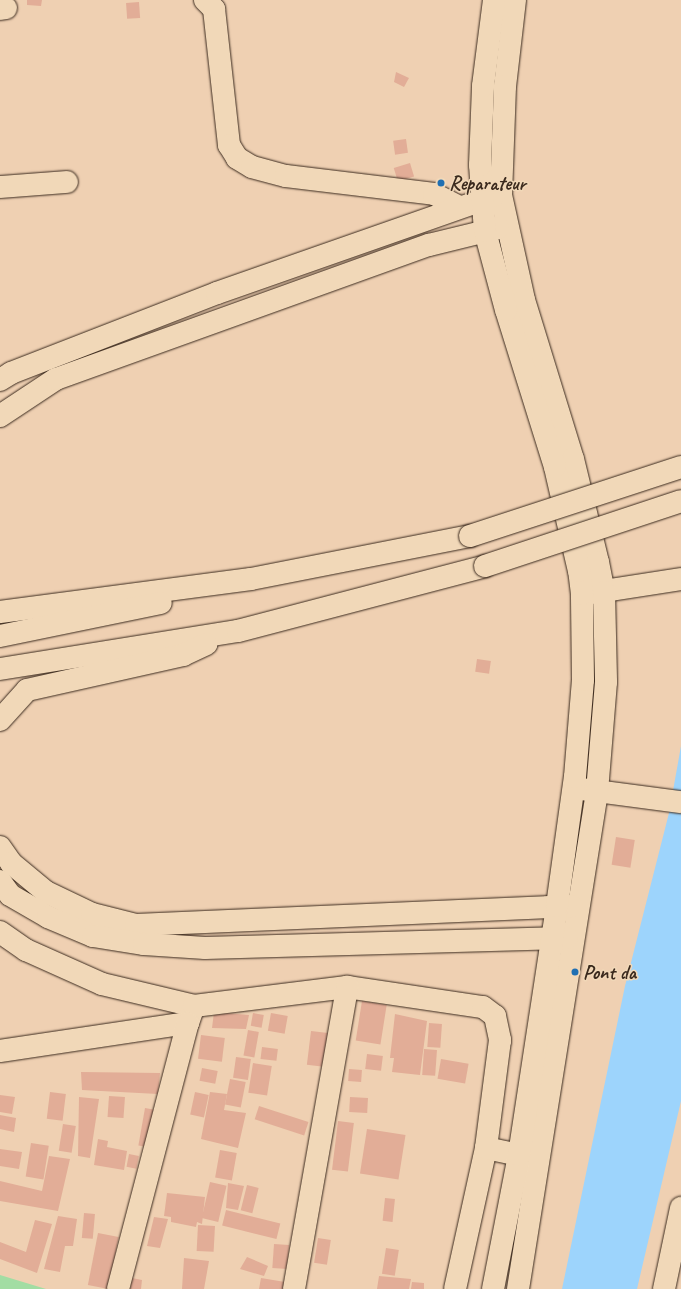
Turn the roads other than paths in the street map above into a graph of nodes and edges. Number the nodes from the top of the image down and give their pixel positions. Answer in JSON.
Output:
{"nodes":[{"id":1,"x":205,"y":0,"type":"edge"},
{"id":2,"x":494,"y":0,"type":"edge"},
{"id":3,"x":515,"y":0,"type":"edge"},
{"id":4,"x":66,"y":182,"type":"dead end"},
{"id":5,"x":0,"y":187,"type":"edge"},
{"id":6,"x":491,"y":197,"type":"junction"},
{"id":7,"x":459,"y":207,"type":"junction"},
{"id":8,"x":506,"y":226,"type":"junction"},
{"id":9,"x":485,"y":231,"type":"junction"},
{"id":10,"x":0,"y":380,"type":"edge"},
{"id":11,"x":0,"y":416,"type":"edge"},
{"id":12,"x":681,"y":467,"type":"edge"},
{"id":13,"x":681,"y":501,"type":"edge"},
{"id":14,"x":251,"y":579,"type":"junction"},
{"id":15,"x":681,"y":579,"type":"edge"},
{"id":16,"x":593,"y":593,"type":"junction"},
{"id":17,"x":0,"y":605,"type":"edge"},
{"id":18,"x":30,"y":606,"type":"junction"},
{"id":19,"x":0,"y":612,"type":"edge"},
{"id":20,"x":238,"y":631,"type":"junction"},
{"id":21,"x":0,"y":636,"type":"edge"},
{"id":22,"x":0,"y":669,"type":"edge"},
{"id":23,"x":27,"y":690,"type":"junction"},
{"id":24,"x":0,"y":694,"type":"edge"},
{"id":25,"x":0,"y":720,"type":"edge"},
{"id":26,"x":574,"y":788,"type":"junction"},
{"id":27,"x":597,"y":792,"type":"junction"},
{"id":28,"x":681,"y":802,"type":"edge"},
{"id":29,"x":0,"y":847,"type":"edge"},
{"id":30,"x":0,"y":881,"type":"edge"},
{"id":31,"x":557,"y":906,"type":"junction"},
{"id":32,"x":579,"y":906,"type":"junction"},
{"id":33,"x":0,"y":932,"type":"edge"},
{"id":34,"x":575,"y":938,"type":"junction"},
{"id":35,"x":552,"y":939,"type":"junction"},
{"id":36,"x":347,"y":988,"type":"junction"},
{"id":37,"x":191,"y":1015,"type":"junction"},
{"id":38,"x":0,"y":1051,"type":"edge"},
{"id":39,"x":486,"y":1148,"type":"junction"},
{"id":40,"x":530,"y":1157,"type":"junction"},
{"id":41,"x":681,"y":1208,"type":"edge"},
{"id":42,"x":118,"y":1289,"type":"edge"},
{"id":43,"x":294,"y":1289,"type":"edge"},
{"id":44,"x":455,"y":1289,"type":"edge"},
{"id":45,"x":493,"y":1289,"type":"edge"},
{"id":46,"x":518,"y":1289,"type":"edge"},
{"id":47,"x":664,"y":1289,"type":"edge"}],
"edges":[{"from":1,"to":7,"type":"main road"},
{"from":2,"to":6,"type":"main road"},
{"from":3,"to":6,"type":"main road"},
{"from":4,"to":5,"type":"main road"},
{"from":6,"to":7,"type":"main road"},
{"from":6,"to":8,"type":"main road"},
{"from":6,"to":9,"type":"main road"},
{"from":7,"to":10,"type":"main road"},
{"from":8,"to":9,"type":"main road"},
{"from":8,"to":16,"type":"main road"},
{"from":9,"to":11,"type":"main road"},
{"from":9,"to":16,"type":"main road"},
{"from":12,"to":14,"type":"main road","bridge":true},
{"from":13,"to":20,"type":"main road","bridge":true},
{"from":14,"to":18,"type":"main road"},
{"from":14,"to":21,"type":"main road"},
{"from":15,"to":16,"type":"main road"},
{"from":16,"to":26,"type":"main road"},
{"from":16,"to":27,"type":"main road"},
{"from":17,"to":18,"type":"main road"},
{"from":18,"to":19,"type":"main road"},
{"from":20,"to":22,"type":"main road"},
{"from":20,"to":23,"type":"main road"},
{"from":23,"to":24,"type":"main road"},
{"from":23,"to":25,"type":"main road"},
{"from":26,"to":27,"type":"main road"},
{"from":26,"to":31,"type":"main road"},
{"from":27,"to":28,"type":"main road"},
{"from":27,"to":32,"type":"main road"},
{"from":29,"to":31,"type":"main road"},
{"from":30,"to":35,"type":"main road"},
{"from":31,"to":32,"type":"main road"},
{"from":31,"to":35,"type":"main road"},
{"from":32,"to":34,"type":"main road"},
{"from":33,"to":37,"type":"main road"},
{"from":34,"to":35,"type":"main road"},
{"from":34,"to":40,"type":"main road"},
{"from":35,"to":40,"type":"main road"},
{"from":36,"to":37,"type":"main road"},
{"from":36,"to":39,"type":"main road"},
{"from":36,"to":43,"type":"main road"},
{"from":37,"to":38,"type":"main road"},
{"from":37,"to":42,"type":"main road"},
{"from":39,"to":40,"type":"main road"},
{"from":39,"to":44,"type":"main road"},
{"from":40,"to":45,"type":"main road"},
{"from":40,"to":46,"type":"main road"},
{"from":41,"to":47,"type":"main road"}]}
